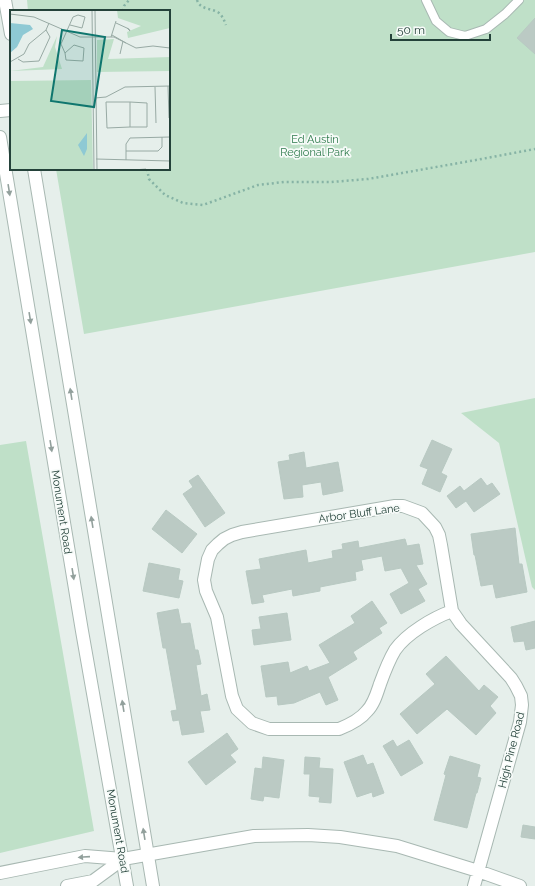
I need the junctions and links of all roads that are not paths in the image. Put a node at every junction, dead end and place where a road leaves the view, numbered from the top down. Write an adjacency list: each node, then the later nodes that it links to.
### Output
1 (5, 0): 4 (street)
2 (426, 0): 3 (lane)
3 (519, 0)
4 (10, 28)
5 (10, 110): 6 (street)
6 (0, 111)
7 (0, 137): 11 (street, Monument Road, one-way to 11)
8 (34, 170): 10 (street, one-way to 8)
9 (452, 611): 9 (street, Arbor Bluff Lane); 12 (street, High Pine Road)
10 (148, 855): 11 (street); 12 (street); 16 (street)
11 (123, 859): 13 (street, one-way to 13); 14 (street); 15 (street, Monument Road)
12 (478, 871): 17 (street, High Pine Road); 18 (street)
13 (0, 873)
14 (67, 886)
15 (127, 886)
16 (153, 886)
17 (474, 886)
18 (520, 886)

